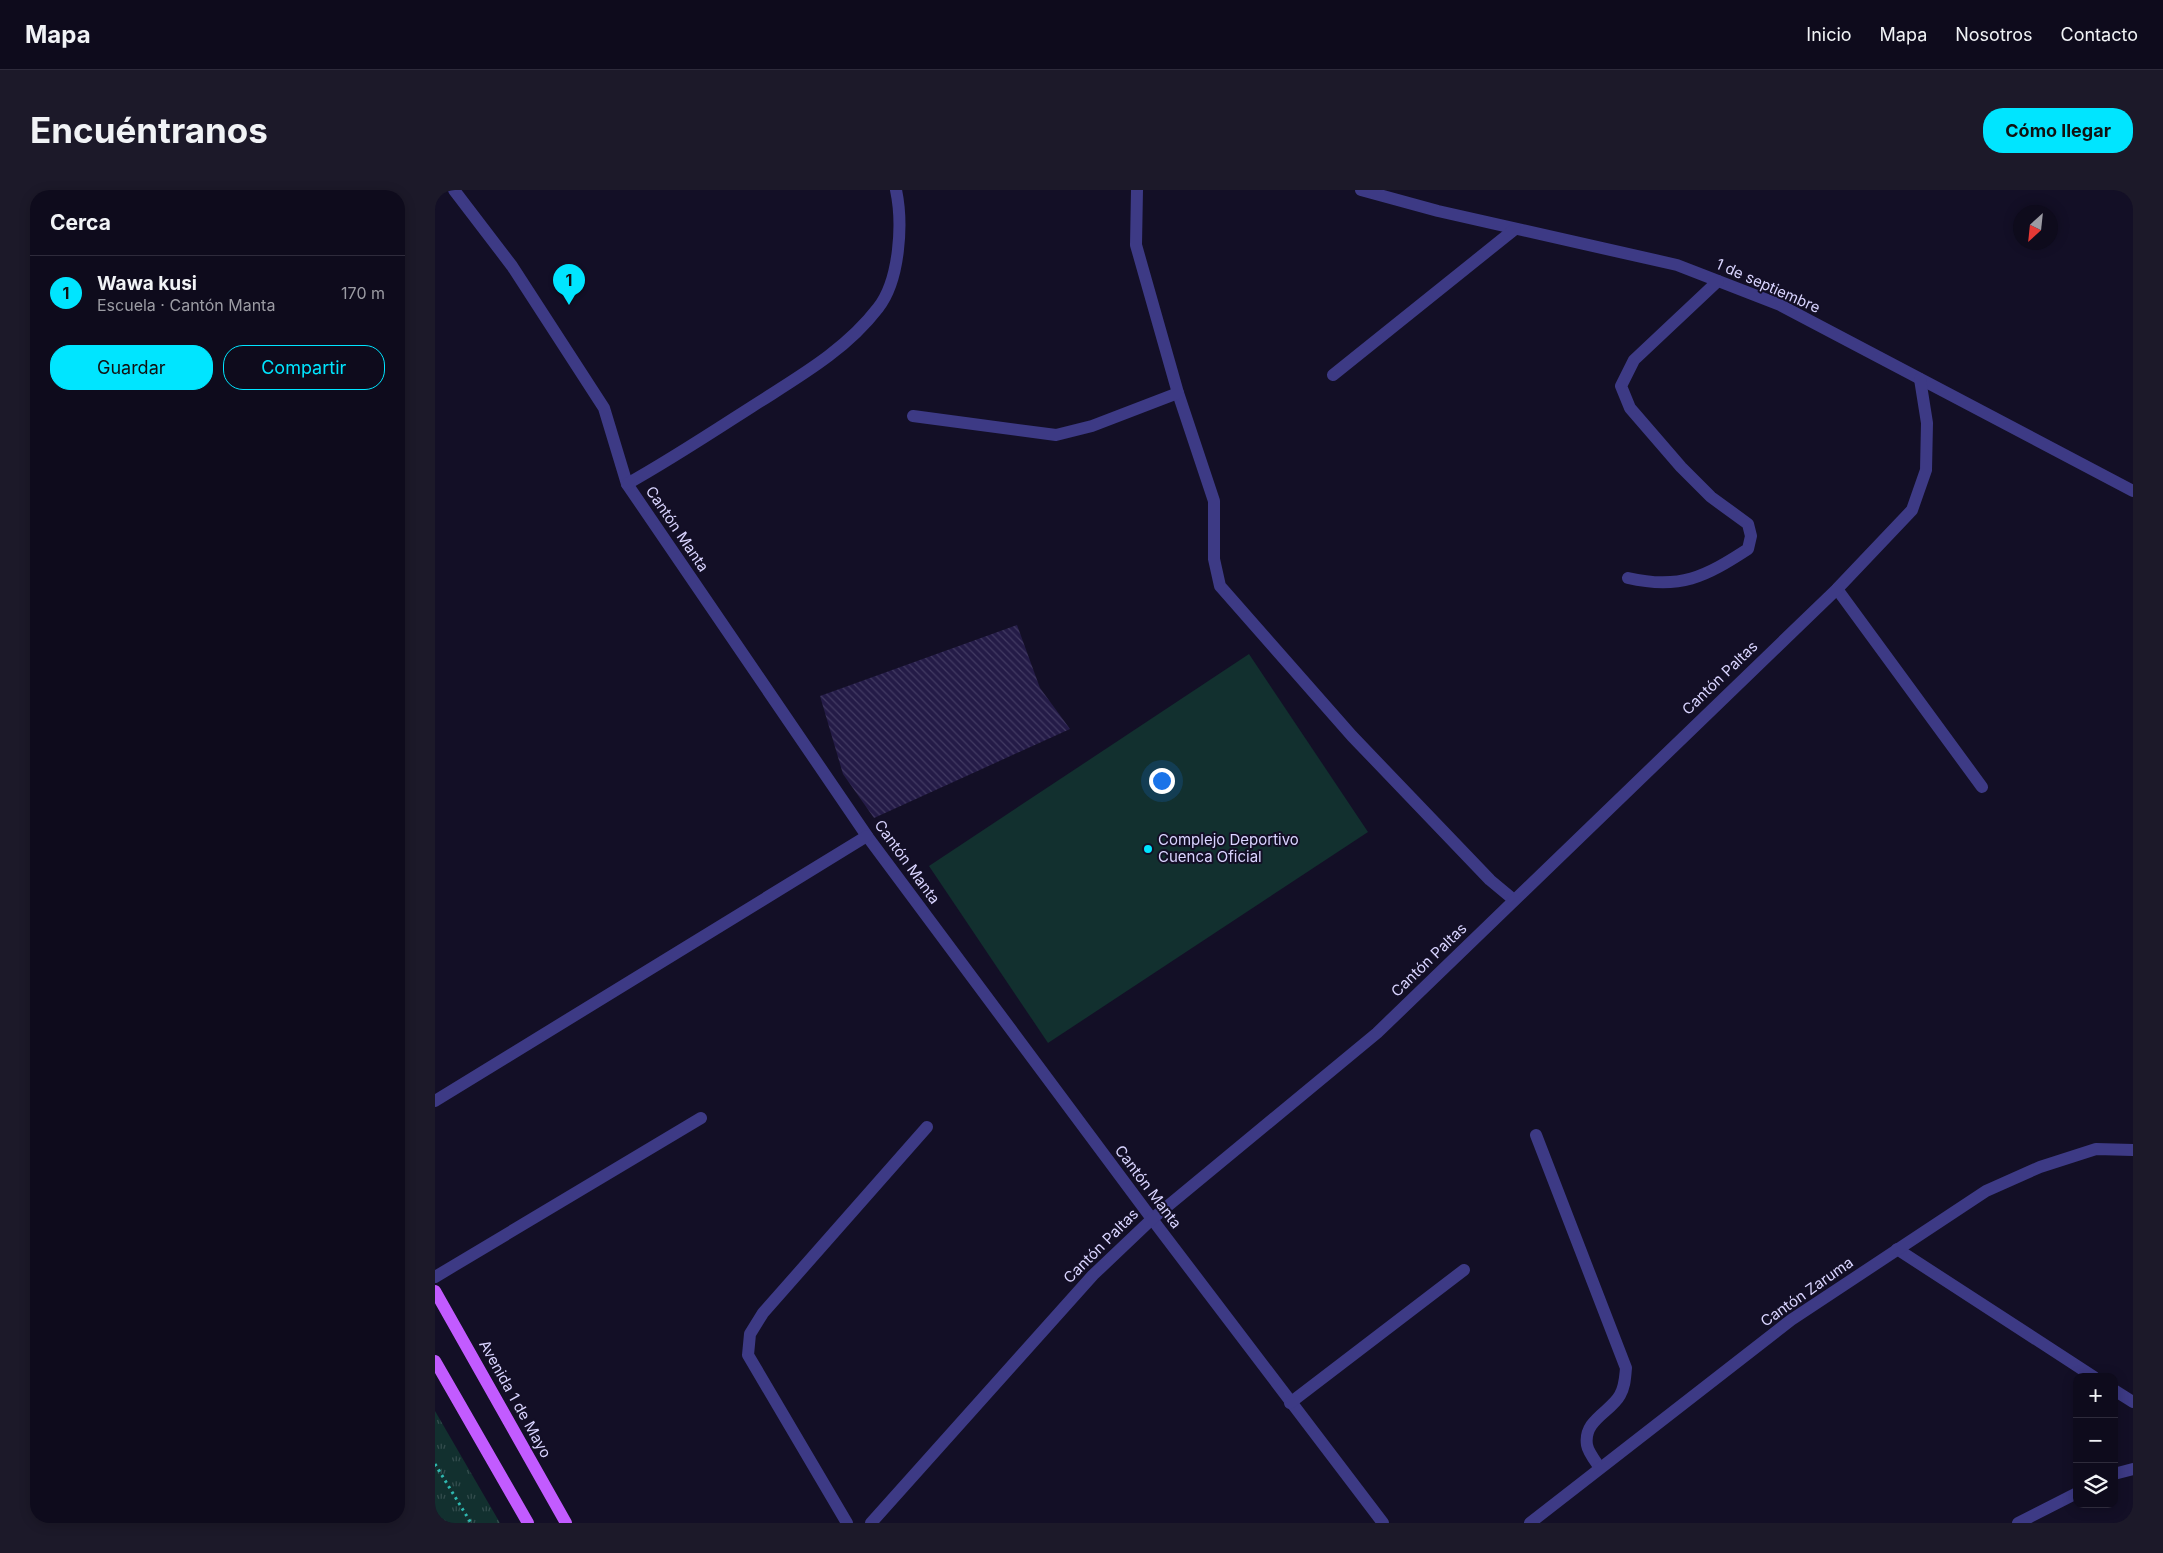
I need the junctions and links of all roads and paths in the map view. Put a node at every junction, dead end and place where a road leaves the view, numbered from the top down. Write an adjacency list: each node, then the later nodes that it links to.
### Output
1 (454, 190): 11 (street, Cantón Manta)
2 (896, 190): 11 (street)
3 (1137, 190): 9 (street)
4 (1361, 190): 5 (street, 1 de septiembre)
5 (1515, 229): 6 (street, 1 de septiembre); 7 (street)
6 (1718, 281): 8 (street, 1 de septiembre); 13 (street)
7 (1333, 375)
8 (1920, 379): 12 (street, 1 de septiembre); 14 (street, Cantón Paltas)
9 (1178, 393): 10 (street); 17 (street)
10 (913, 416)
11 (627, 484): 16 (street, Cantón Manta)
12 (2133, 491)
13 (1628, 578)
14 (1837, 588): 15 (street); 17 (street, Cantón Paltas)
15 (1982, 787)
16 (867, 836): 18 (street); 23 (street, Cantón Manta)
17 (1514, 900): 23 (street, Cantón Paltas)
18 (435, 1101)
19 (701, 1118): 26 (street)
20 (927, 1127): 41 (street)
21 (1536, 1135): 34 (street)
22 (2133, 1150): 24 (street, Cantón Zaruma)
23 (1152, 1219): 32 (street, Cantón Manta); 42 (street, Cantón Paltas)
24 (1897, 1249): 29 (street); 34 (street, Cantón Zaruma)
25 (1464, 1270): 32 (street)
26 (435, 1277)
27 (435, 1291): 40 (main road, Avenida 1 de Mayo)
28 (435, 1361): 39 (main road)
29 (2088, 1373)
30 (2118, 1393): 31 (street)
31 (2133, 1402)
32 (1291, 1403): 43 (street, Cantón Manta)
33 (435, 1464): 38 (path)
34 (1600, 1468): 44 (street, Cantón Zaruma)
35 (2133, 1469): 36 (street)
36 (2118, 1473)
37 (2073, 1495): 45 (street)
38 (471, 1523)
39 (527, 1523)
40 (566, 1523)
41 (847, 1523)
42 (871, 1523)
43 (1383, 1523)
44 (1530, 1523)
45 (2018, 1523)

